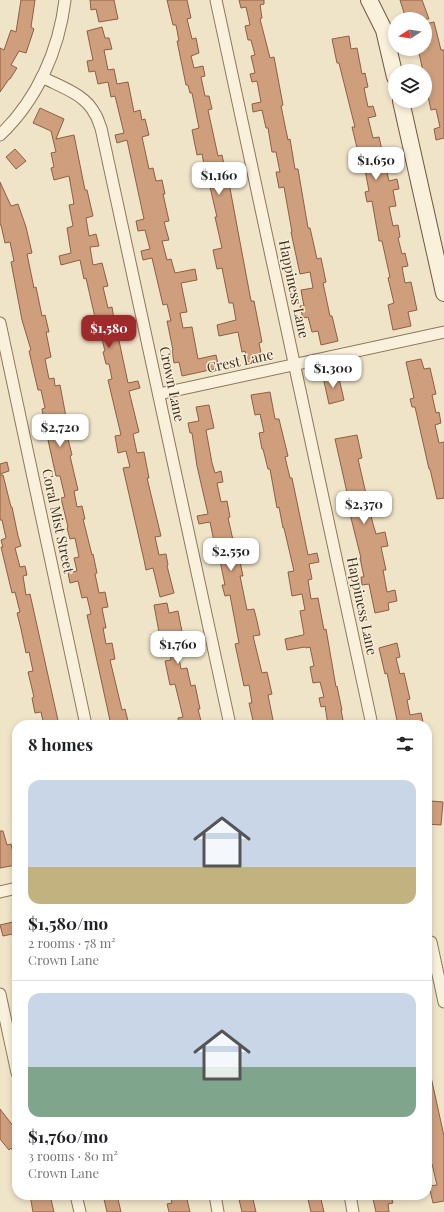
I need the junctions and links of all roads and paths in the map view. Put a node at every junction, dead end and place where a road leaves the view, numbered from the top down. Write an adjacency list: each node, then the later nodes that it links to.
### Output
1 (65, 0): 5 (street)
2 (216, 0): 11 (street, Happiness Lane)
3 (369, 0): 4 (street)
4 (392, 64)
5 (42, 77): 7 (street); 12 (street, Crown Lane)
6 (402, 108): 8 (street)
7 (0, 135)
8 (444, 293)
9 (0, 323): 13 (street, Coral Mist Street)
10 (444, 332): 11 (street, Crest Lane)
11 (295, 365): 12 (street, Crest Lane); 15 (street, Happiness Lane)
12 (159, 394): 14 (street, Crown Lane)
13 (85, 720)
14 (229, 720)
15 (371, 720)
16 (12, 889): 17 (street)
17 (0, 892)
18 (432, 947): 20 (street)
19 (0, 994): 21 (street)
20 (444, 1002)
21 (12, 1050)
22 (77, 1200): 25 (street)
23 (216, 1200): 26 (street)
24 (351, 1200): 27 (street)
25 (80, 1212)
26 (218, 1212)
27 (353, 1212)

